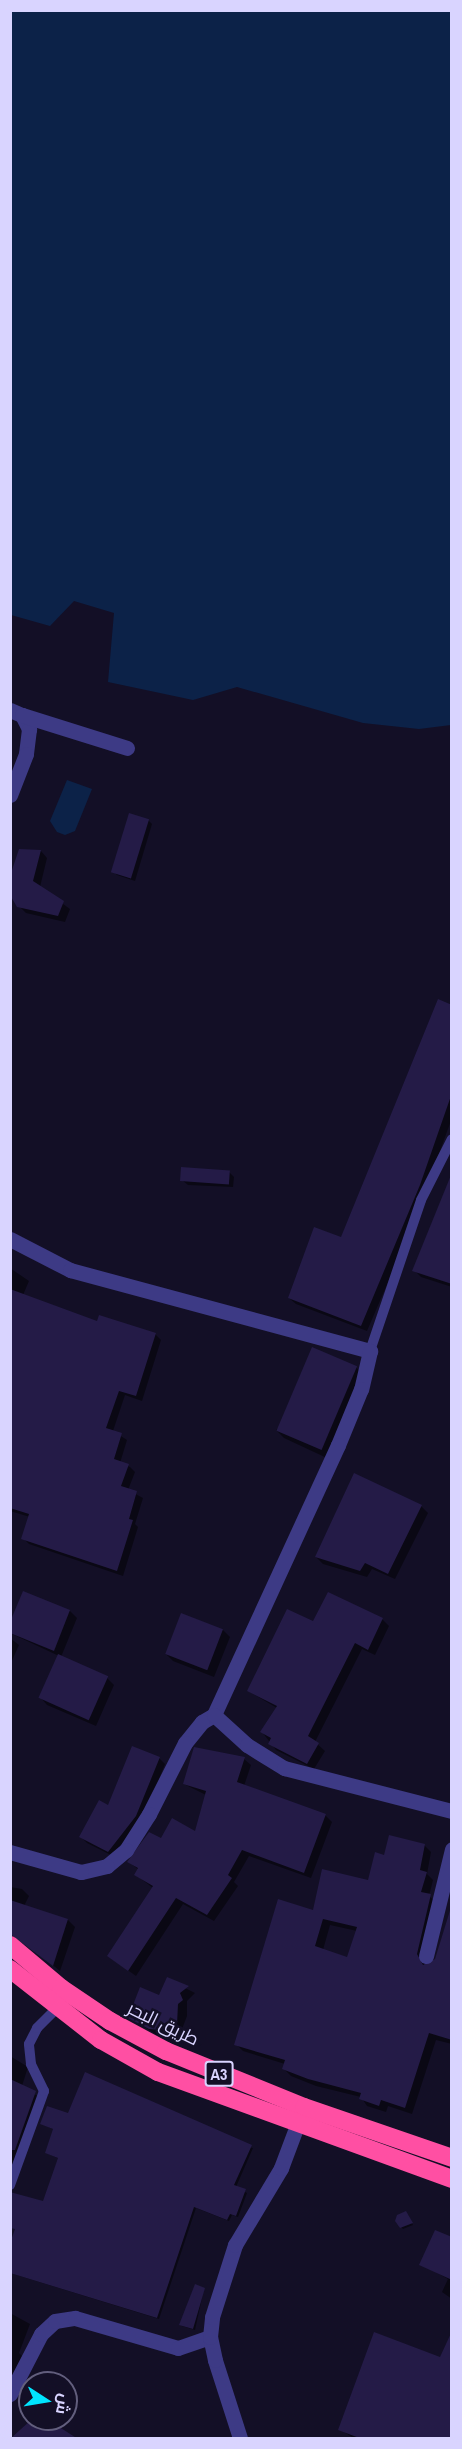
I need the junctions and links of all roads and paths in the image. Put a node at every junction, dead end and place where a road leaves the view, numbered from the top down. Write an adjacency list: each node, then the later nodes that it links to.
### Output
1 (16, 713): 2 (street); 3 (street)
2 (127, 748)
3 (10, 795)
4 (452, 1139): 6 (lane)
5 (10, 1239): 6 (street)
6 (370, 1351): 7 (street)
7 (214, 1715): 8 (street); 10 (street)
8 (452, 1811)
9 (452, 1849): 12 (street)
10 (10, 1852)
11 (10, 1945): 15 (highway, طريق البحر / A3)
12 (426, 1956)
13 (10, 1969): 14 (highway, A3)
14 (57, 2008): 16 (highway, A3); 19 (lane)
15 (304, 2107): 16 (street); 17 (highway, طريق البحر / A3)
16 (297, 2124): 18 (highway, A3); 20 (street)
17 (452, 2158)
18 (452, 2179)
19 (11, 2183)
20 (210, 2337): 21 (street); 22 (street)
21 (10, 2394)
22 (240, 2439)

